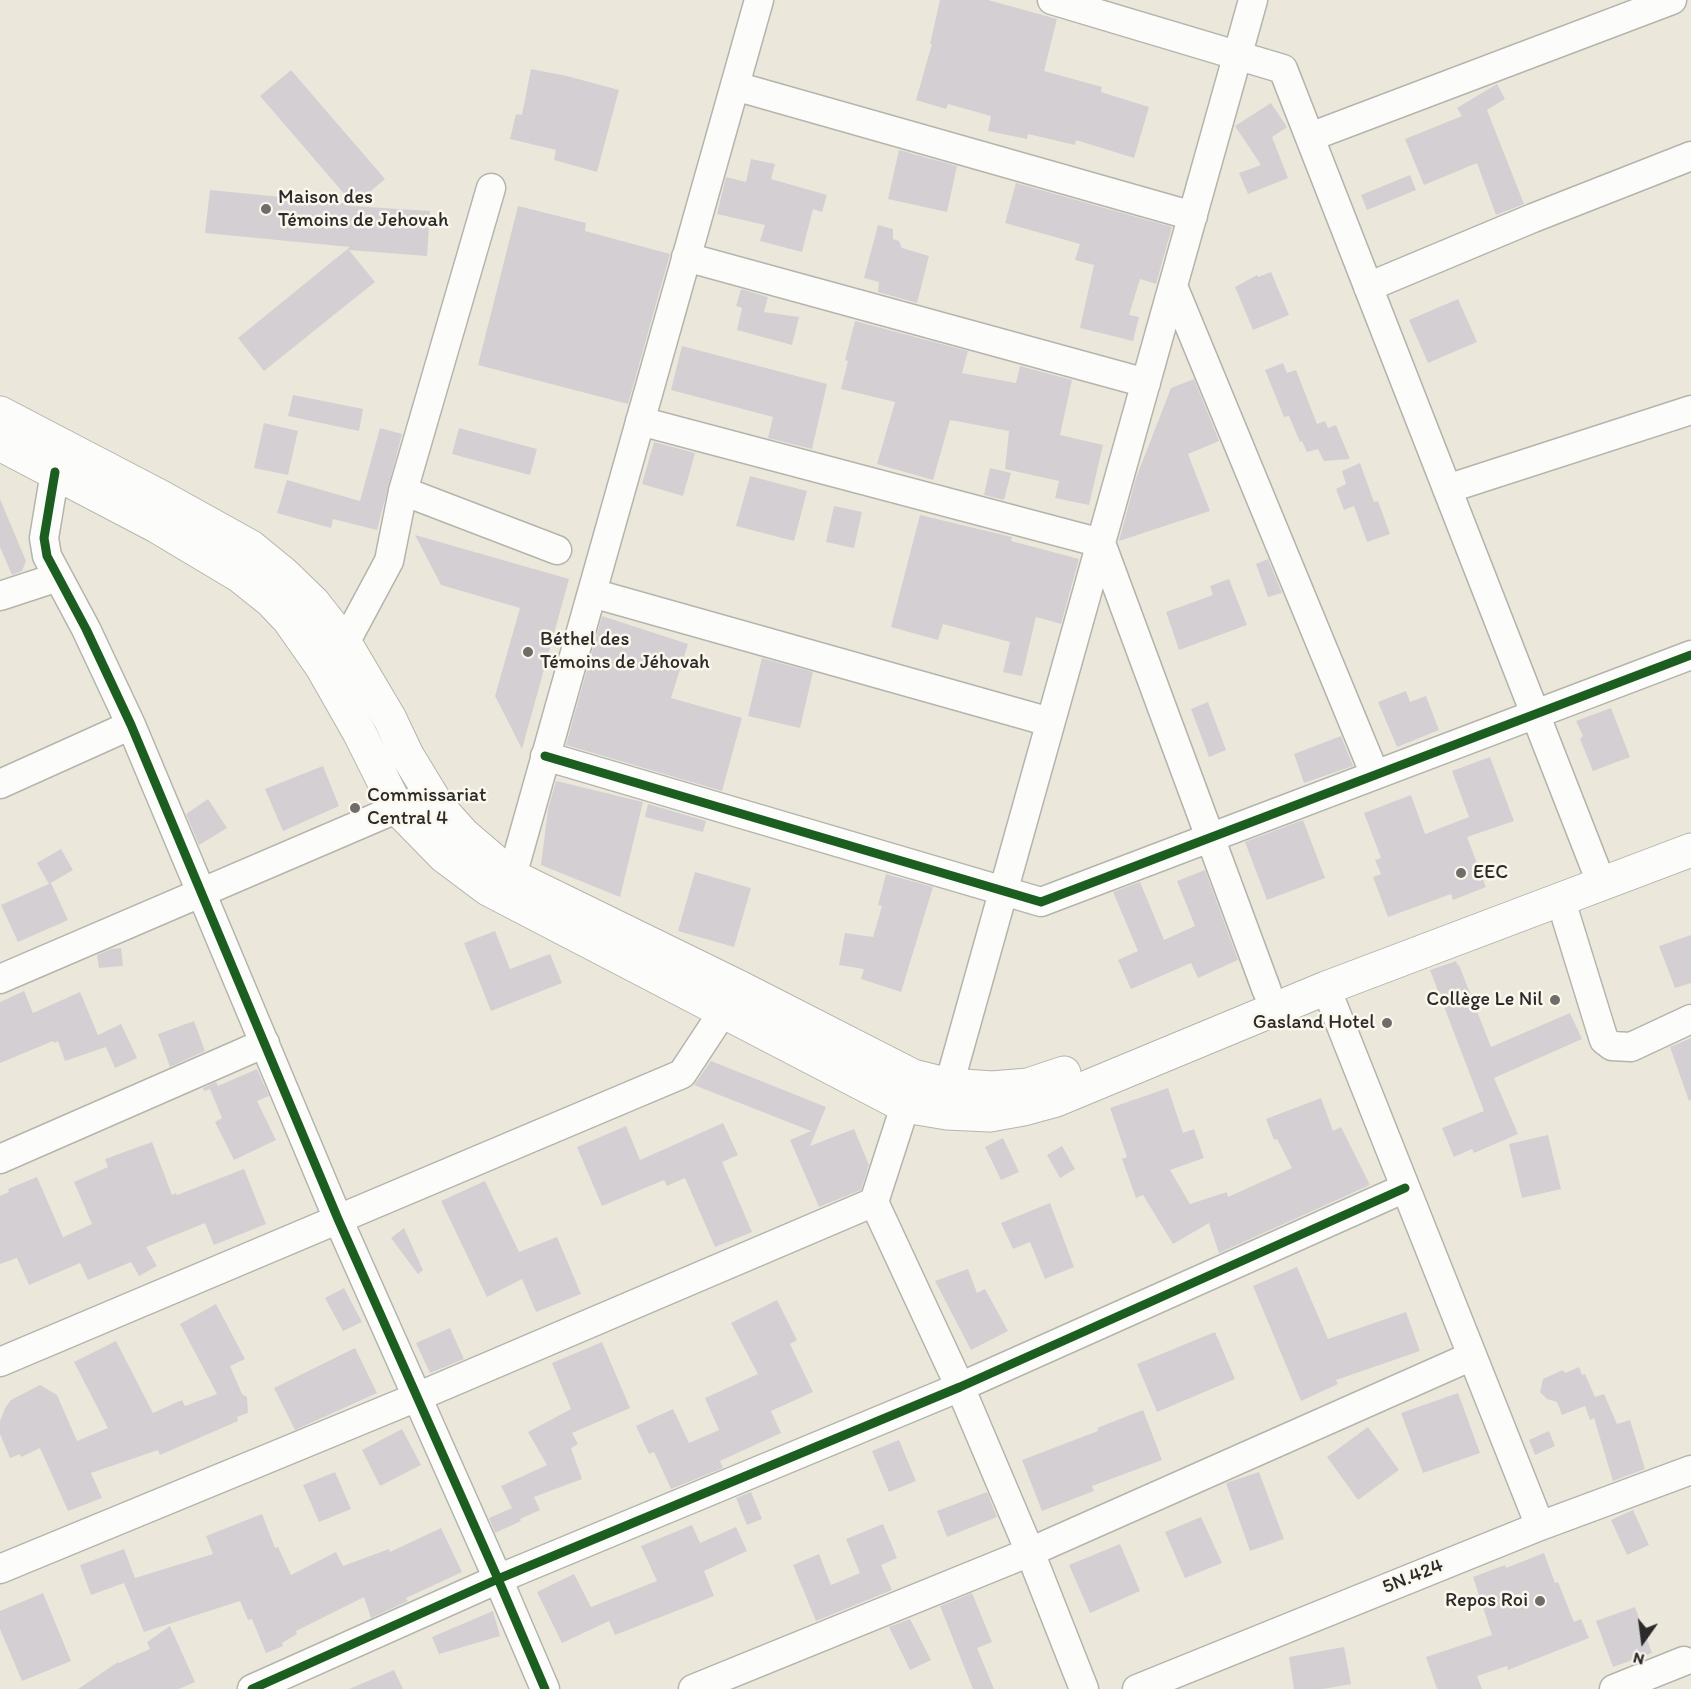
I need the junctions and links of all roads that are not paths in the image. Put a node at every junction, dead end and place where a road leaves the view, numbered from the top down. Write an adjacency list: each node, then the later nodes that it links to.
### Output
1 (759, 0): 6 (street)
2 (1052, 0): 5 (street)
3 (1253, 0): 5 (street)
4 (1672, 0): 7 (street)
5 (1238, 55): 7 (street); 10 (street)
6 (735, 86): 10 (street); 11 (street)
7 (1310, 137): 13 (street)
8 (1691, 156): 13 (street)
9 (491, 188): 21 (street)
10 (1193, 216): 12 (street)
11 (686, 257): 14 (street); 17 (street)
12 (1173, 286): 14 (street); 33 (street)
13 (1368, 287): 20 (street)
14 (1146, 383): 22 (street)
15 (1691, 410): 20 (street)
16 (0, 414): 27 (main road)
17 (640, 421): 22 (street); 25 (street)
18 (0, 444): 19 (main road)
19 (55, 472): 24 (street); 36 (main road)
20 (1447, 489): 29 (street)
21 (403, 491): 23 (street); 27 (street)
22 (1101, 543): 30 (street); 38 (street)
23 (557, 549)
24 (58, 577): 26 (street); 31 (street)
25 (592, 593): 30 (street); 32 (street)
26 (0, 596)
27 (345, 643): 35 (main road)
28 (1691, 655): 29 (street)
29 (1535, 714): 33 (street); 40 (street)
30 (1050, 722): 42 (street)
31 (131, 725): 34 (street); 43 (street)
32 (545, 756): 41 (street); 42 (street)
33 (1375, 775): 38 (street)
34 (0, 784)
35 (430, 794): 36 (street); 41 (main road)
36 (397, 808): 43 (street); 48 (main road)
37 (1691, 830): 40 (main road)
38 (1209, 838): 42 (street); 47 (street)
39 (1691, 850): 40 (main road)
40 (1598, 875): 44 (main road); 47 (main road)
41 (512, 876): 48 (main road)
42 (1004, 891): 51 (street)
43 (201, 893): 45 (street); 50 (street)
44 (1561, 901): 46 (main road); 49 (street)
45 (0, 979)
46 (1326, 988): 52 (main road); 54 (street)
47 (1267, 991): 51 (main road)
48 (731, 999): 52 (main road); 56 (street)
49 (1691, 1019)
50 (265, 1043): 53 (street); 56 (street)
51 (949, 1085): 52 (main road)
52 (909, 1091): 55 (street)
53 (0, 1159)
54 (1405, 1188): 57 (street); 59 (street)
55 (873, 1202): 59 (street); 60 (street)
56 (338, 1219): 58 (street); 60 (street)
57 (1472, 1356): 62 (street); 63 (street)
58 (0, 1362)
59 (960, 1387): 63 (street); 65 (street)
60 (417, 1397): 64 (street); 65 (street)
61 (1691, 1470): 62 (street, 5N.424)
62 (1540, 1526): 71 (street, 5N.424)
63 (1030, 1552): 69 (street); 70 (street)
64 (0, 1569)
65 (498, 1579): 67 (street); 68 (street)
66 (1687, 1657): 72 (street); 73 (street)
67 (252, 1689)
68 (545, 1689)
69 (693, 1689)
70 (1084, 1689)
71 (1137, 1689)
72 (1614, 1689)
73 (1668, 1689)

